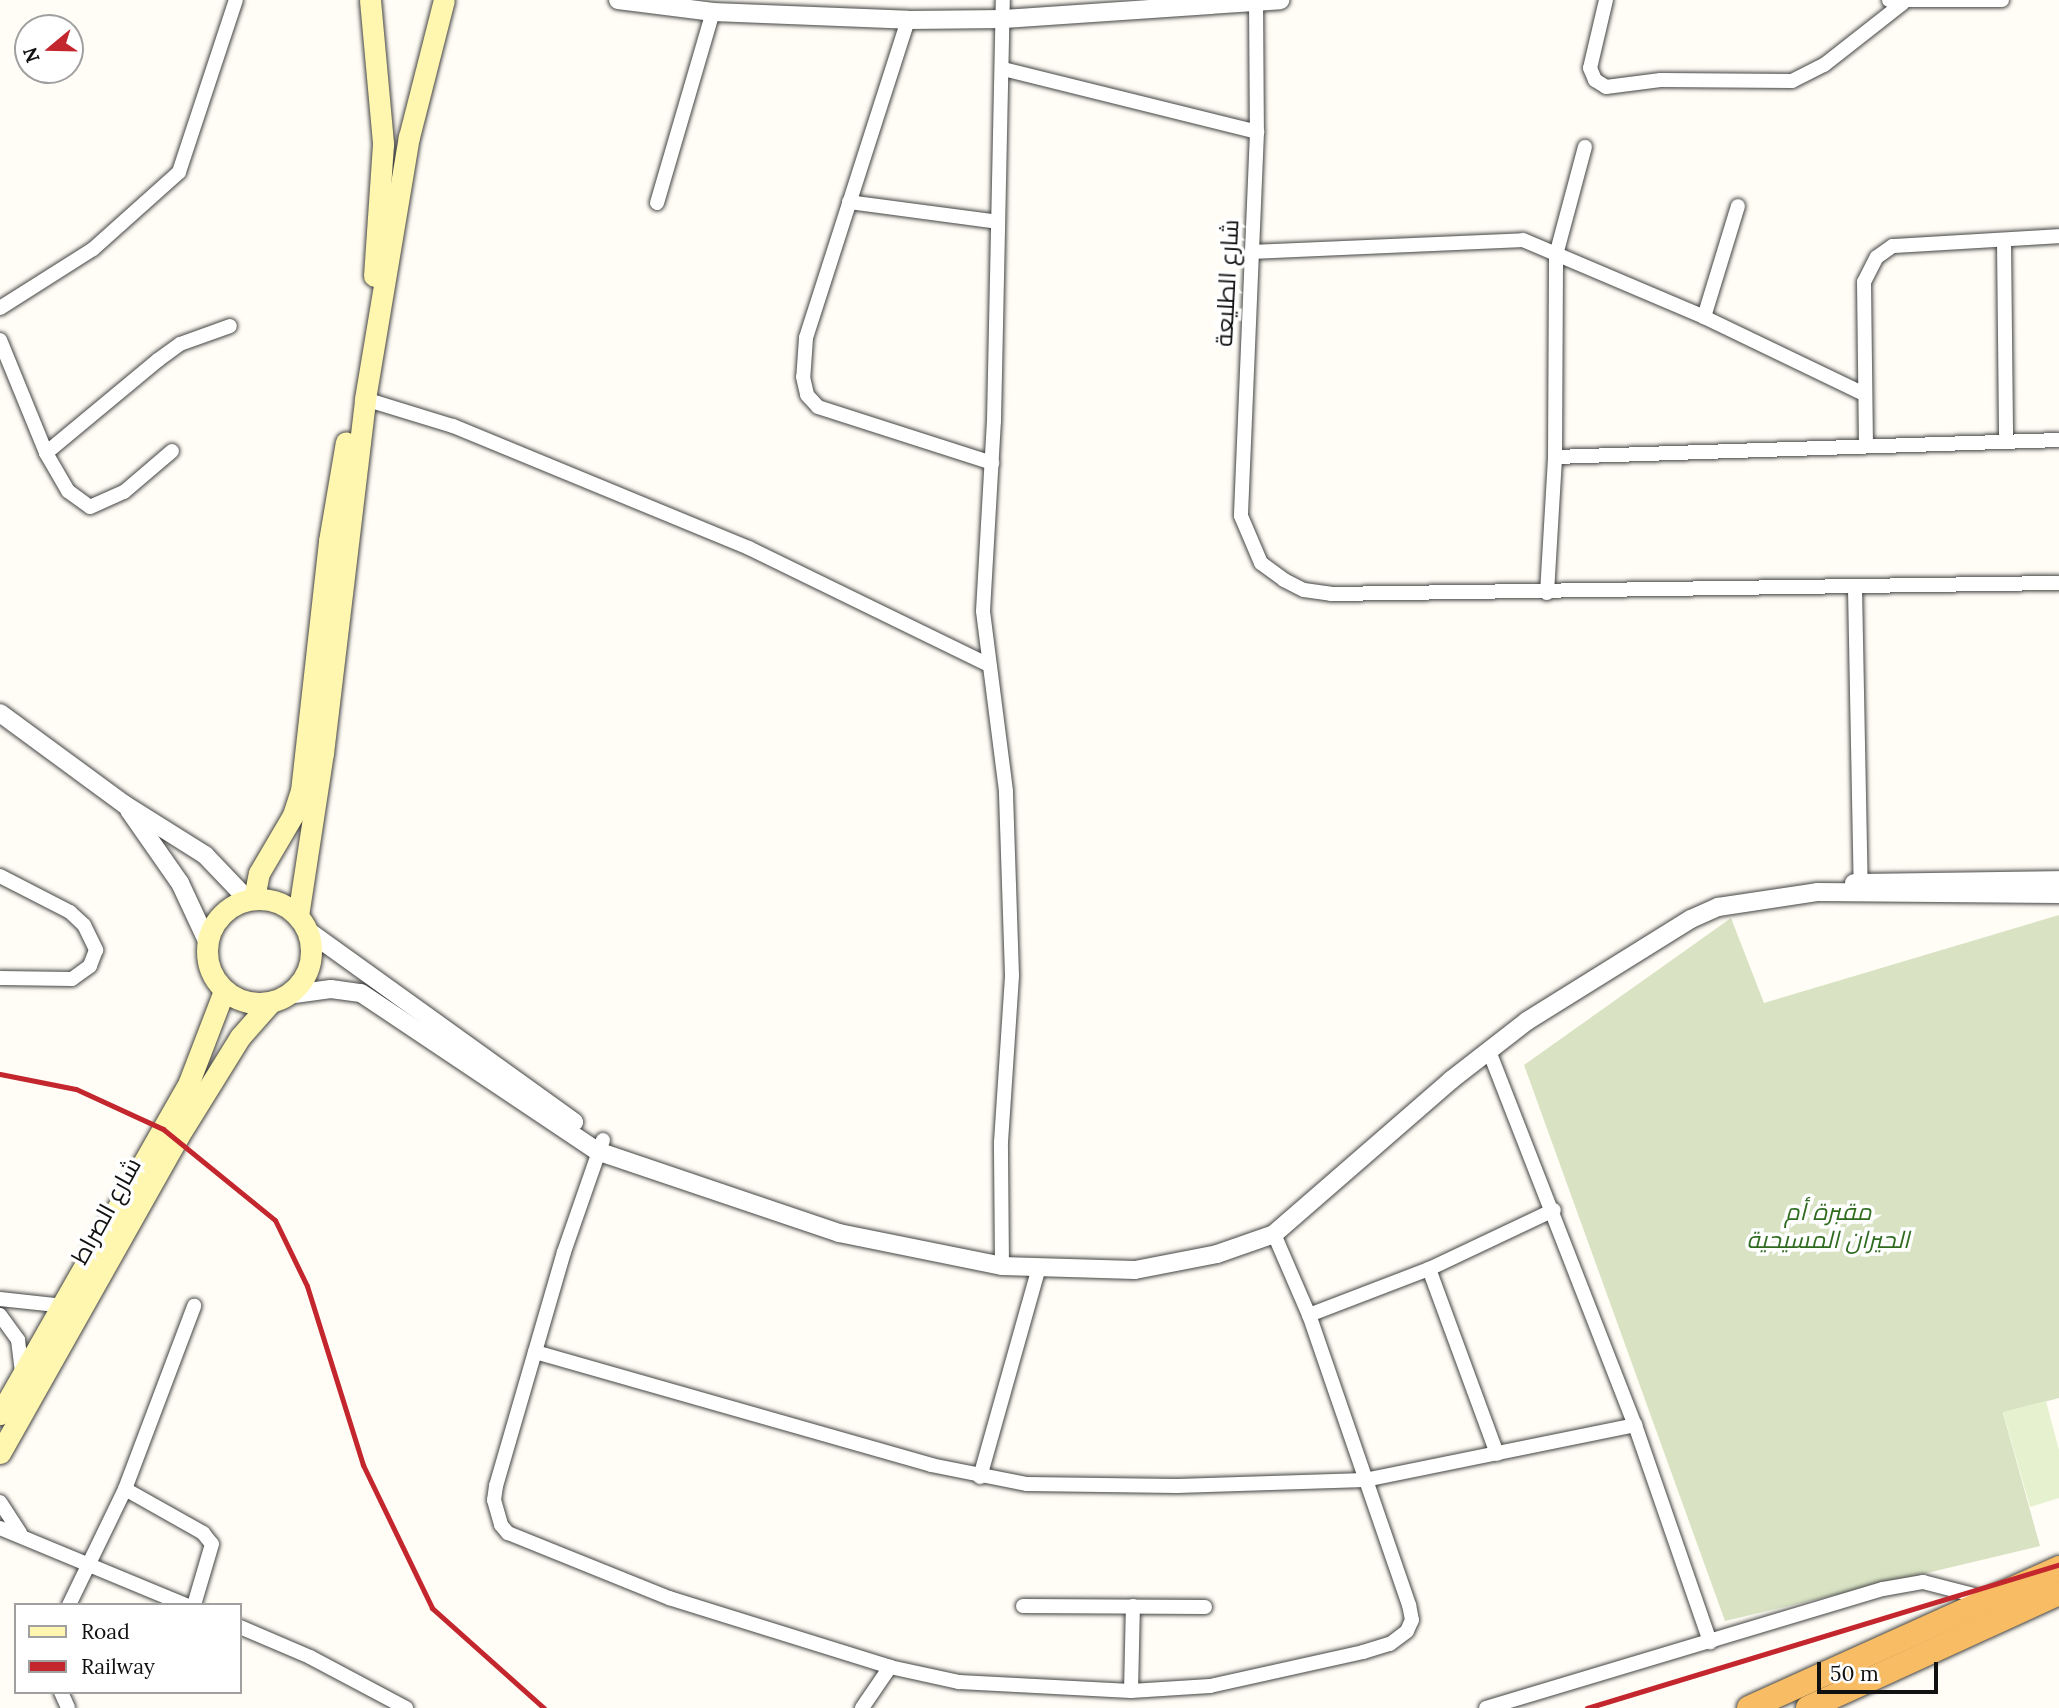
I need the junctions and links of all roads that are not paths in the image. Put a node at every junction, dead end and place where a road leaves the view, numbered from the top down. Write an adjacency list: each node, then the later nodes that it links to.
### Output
1 (236, 0): 27 (street)
2 (370, 0): 15 (main road)
3 (444, 0): 16 (main road)
4 (618, 0): 11 (street)
5 (1003, 0): 12 (street)
6 (1280, 0): 9 (street)
7 (1606, 0): 10 (street)
8 (2002, 0): 10 (street)
9 (1256, 1): 12 (street); 17 (street, شارع الطليعة)
10 (1896, 2)
11 (713, 12): 13 (street); 20 (street)
12 (1004, 19): 13 (street); 14 (street)
13 (908, 20): 19 (street)
14 (1003, 69): 17 (street); 22 (street)
15 (381, 103): 16 (main road); 50 (main road)
16 (416, 106): 32 (main road)
17 (1257, 132): 25 (street, شارع الطليعة)
18 (1585, 147): 26 (street)
19 (849, 202): 22 (street); 39 (street)
20 (657, 203)
21 (1738, 206): 28 (street)
22 (998, 222): 39 (street)
23 (2059, 236): 24 (street)
24 (2004, 241): 31 (street); 34 (street)
25 (1252, 252): 26 (street); 42 (street, شارع الطليعة)
26 (1556, 255): 28 (street); 38 (street)
27 (0, 308)
28 (1704, 317): 31 (street)
29 (230, 326): 37 (street)
30 (0, 340): 37 (street)
31 (1862, 393): 35 (street)
32 (365, 399): 43 (street); 51 (main road)
33 (2059, 440): 34 (street)
34 (2006, 442): 35 (street)
35 (1866, 446): 38 (street)
36 (172, 451): 37 (street)
37 (46, 453)
38 (1555, 457): 42 (street)
39 (992, 463): 43 (street)
40 (2059, 583): 41 (street)
41 (1855, 588): 42 (street); 48 (street)
42 (1547, 593)
43 (987, 664): 60 (street)
44 (0, 713): 45 (street)
45 (124, 804): 50 (street); 52 (street)
46 (0, 876): 53 (street)
47 (2059, 880): 48 (street)
48 (1861, 888): 49 (street); 56 (street)
49 (2059, 894)
50 (250, 898): 51 (main road); 52 (main road)
51 (303, 923): 55 (main road); 57 (street)
52 (206, 941): 54 (main road)
53 (0, 978)
54 (224, 991): 55 (main road); 64 (main road, شارع الصراط)
55 (279, 999): 57 (street); 72 (main road, شارع الصراط)
56 (1489, 1051): 58 (street); 59 (street)
57 (600, 1145): 60 (street); 68 (street)
58 (1554, 1210): 61 (street); 71 (street)
59 (1273, 1234): 62 (street); 67 (street)
60 (1002, 1266): 62 (street)
61 (1429, 1269): 67 (street); 73 (street)
62 (1038, 1270): 74 (street)
63 (0, 1298): 64 (street)
64 (64, 1306): 69 (main road, شارع الصراط)
65 (194, 1306): 76 (street)
66 (0, 1315): 69 (street)
67 (1308, 1315): 75 (street)
68 (535, 1352): 74 (street); 92 (street)
69 (22, 1377): 70 (main road, شارع الصراط)
70 (0, 1414)
71 (1635, 1425): 73 (street); 91 (street)
72 (0, 1453)
73 (1497, 1454): 75 (street)
74 (980, 1476): 75 (street)
75 (1364, 1480): 93 (street)
76 (125, 1489): 80 (street); 86 (street)
77 (0, 1502): 79 (street)
78 (0, 1528): 79 (street)
79 (20, 1533): 80 (street)
80 (86, 1565): 84 (street); 85 (street)
81 (2059, 1568): 83 (highway)
82 (2059, 1593): 98 (highway)
83 (1989, 1599): 91 (street); 97 (highway)
84 (70, 1603)
85 (181, 1603)
86 (195, 1603)
87 (1023, 1606): 88 (street)
88 (1133, 1606): 89 (street); 93 (street)
89 (1205, 1607)
90 (242, 1628): 94 (street)
91 (1710, 1642): 96 (street)
92 (890, 1667): 93 (street); 95 (street)
93 (1131, 1691)
94 (406, 1708)
95 (862, 1708)
96 (1486, 1708)
97 (1749, 1708)
98 (1808, 1708)

